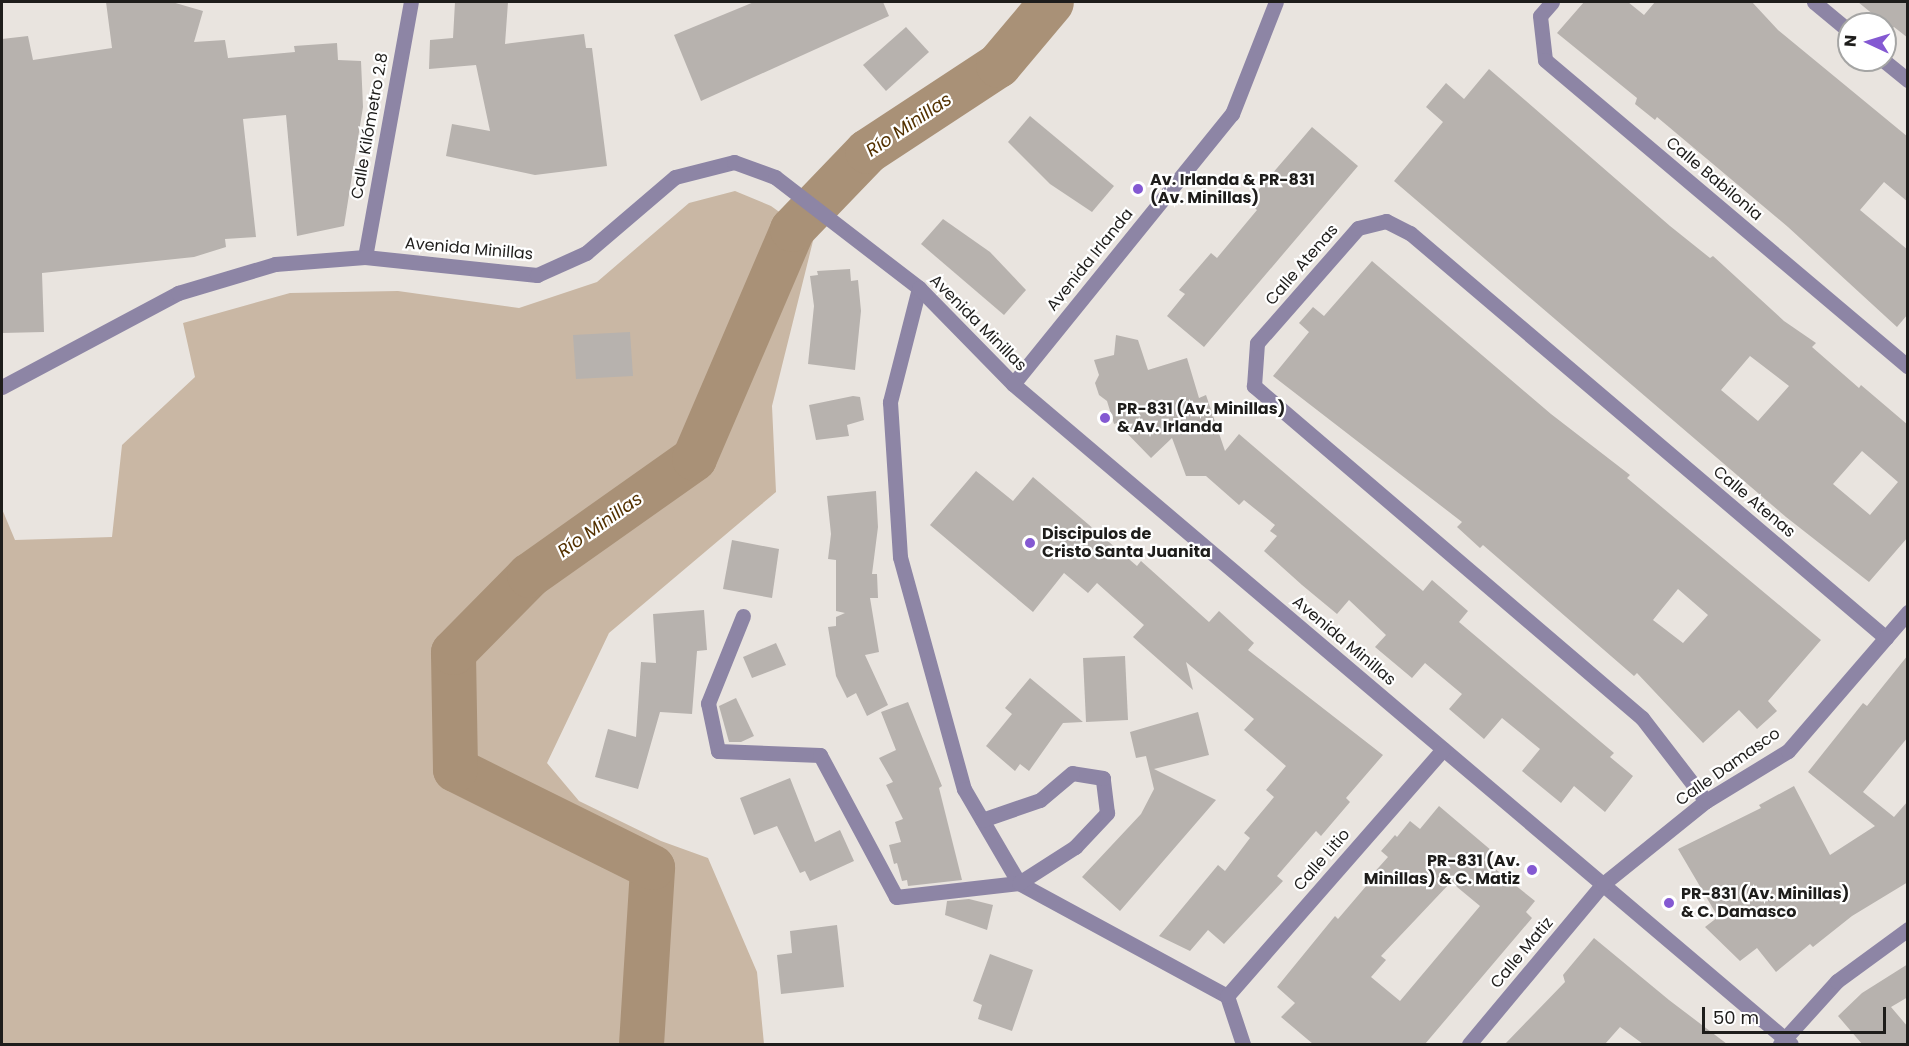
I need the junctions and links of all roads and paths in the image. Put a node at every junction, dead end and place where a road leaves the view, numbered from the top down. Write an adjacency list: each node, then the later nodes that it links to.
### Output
1 (411, 2): 6 (street, Calle Kilómetro 2.8)
2 (1276, 2): 9 (street, Avenida Irlanda)
3 (1552, 2): 8 (street, Calle Babilonia)
4 (1814, 2): 5 (street)
5 (1837, 21)
6 (365, 258): 7 (street, Avenida Minillas); 10 (street, Avenida Minillas)
7 (919, 288): 9 (street, Avenida Minillas); 16 (street)
8 (1908, 367)
9 (1012, 384): 14 (street, Avenida Minillas)
10 (2, 387)
11 (1908, 612): 13 (street, Calle Damasco)
12 (743, 616): 17 (street)
13 (1886, 638): 15 (street, Calle Damasco); 15 (street, Calle Atenas)
14 (1443, 749): 18 (street, Avenida Minillas); 20 (street, Calle Litio)
15 (1706, 801): 18 (street, Calle Damasco)
16 (982, 820): 17 (street); 17 (street)
17 (1019, 883): 20 (street)
18 (1603, 884): 21 (street, Avenida Minillas); 23 (street, Calle Matiz)
19 (1908, 929): 21 (street)
20 (1227, 996): 22 (street)
21 (1785, 1043)
22 (1243, 1044)
23 (1469, 1044)

